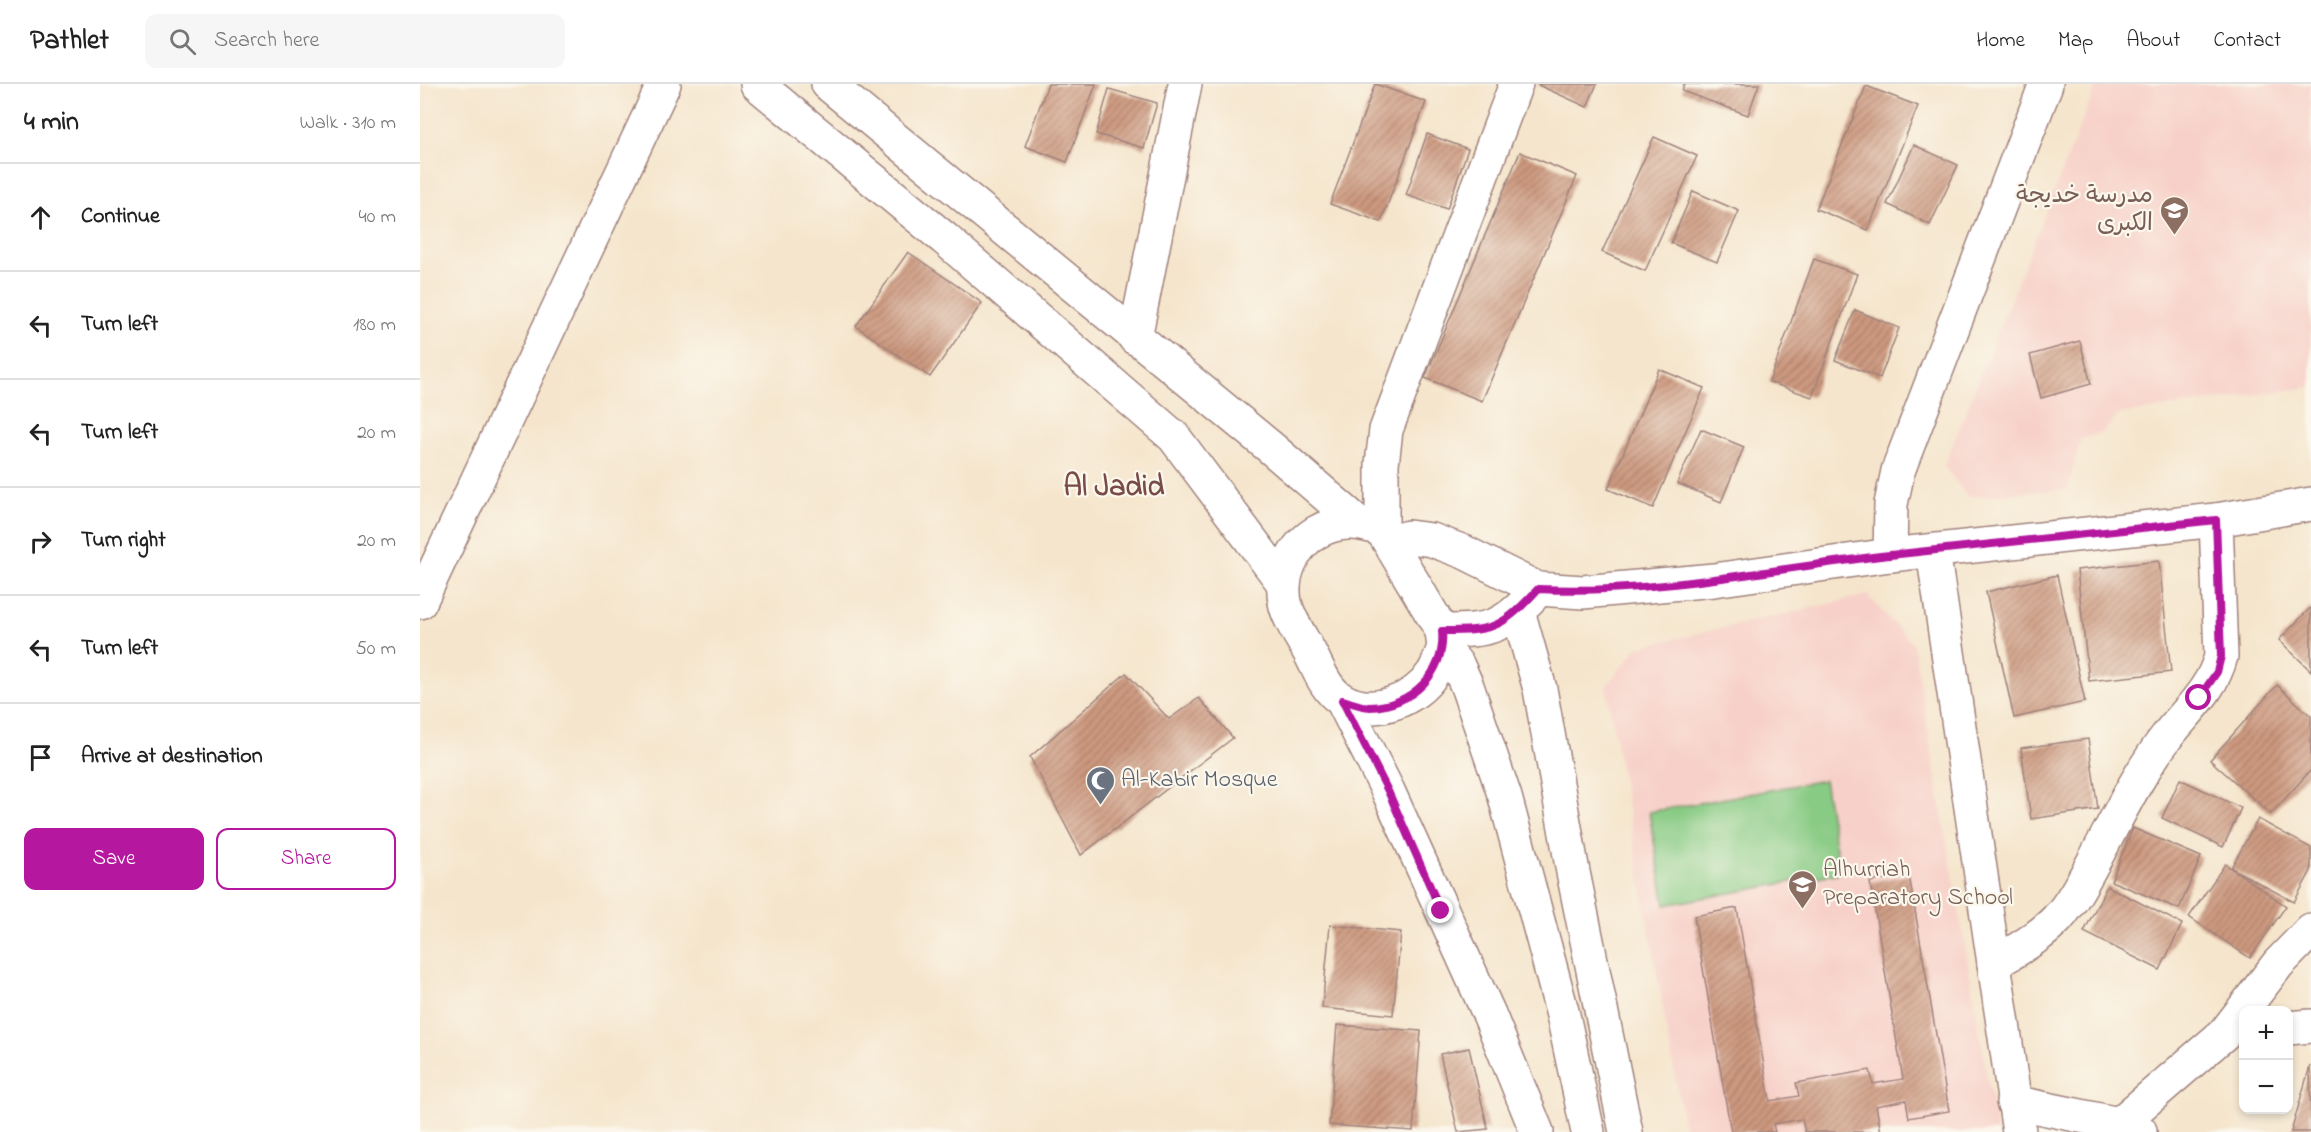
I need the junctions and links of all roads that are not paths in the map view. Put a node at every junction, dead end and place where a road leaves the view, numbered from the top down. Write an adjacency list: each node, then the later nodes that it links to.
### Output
1 (664, 84): 15 (main road)
2 (756, 84): 13 (main road)
3 (828, 84): 7 (main road)
4 (1185, 84): 7 (main road)
5 (1516, 84): 10 (main road)
6 (2046, 84): 12 (main road)
7 (1135, 338): 10 (main road)
8 (2311, 504): 9 (main road)
9 (2216, 520): 11 (main road); 19 (main road)
10 (1376, 531): 13 (main road); 14 (main road); 16 (main road)
11 (1933, 551): 12 (main road); 19 (main road)
12 (1890, 555): 14 (main road)
13 (1284, 584): 17 (main road)
14 (1528, 600): 16 (main road); 27 (main road)
15 (420, 602)
16 (1443, 640): 17 (main road); 26 (main road)
17 (1342, 700): 25 (main road)
18 (2311, 930): 22 (main road)
19 (1994, 964): 23 (main road)
20 (2311, 1026): 21 (main road)
21 (2293, 1028)
22 (2234, 1032): 24 (main road)
23 (2016, 1117): 24 (main road)
24 (2131, 1128)
25 (1537, 1132)
26 (1588, 1132)
27 (1626, 1132)

